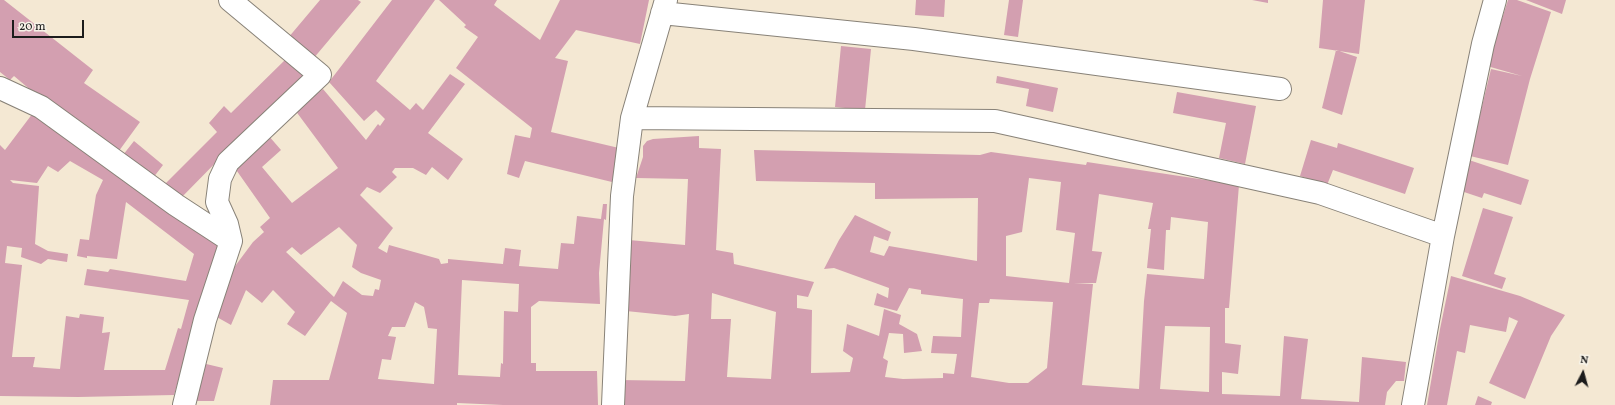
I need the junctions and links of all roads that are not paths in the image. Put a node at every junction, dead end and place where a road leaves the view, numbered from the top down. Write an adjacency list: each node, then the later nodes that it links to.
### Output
1 (230, 0): 8 (street)
2 (1496, 0): 7 (street)
3 (664, 6): 5 (street); 6 (street)
4 (0, 88): 8 (street)
5 (1280, 89)
6 (632, 118): 7 (street); 10 (street)
7 (1443, 236): 11 (street)
8 (231, 241): 9 (street)
9 (184, 405)
10 (613, 405)
11 (1413, 405)

